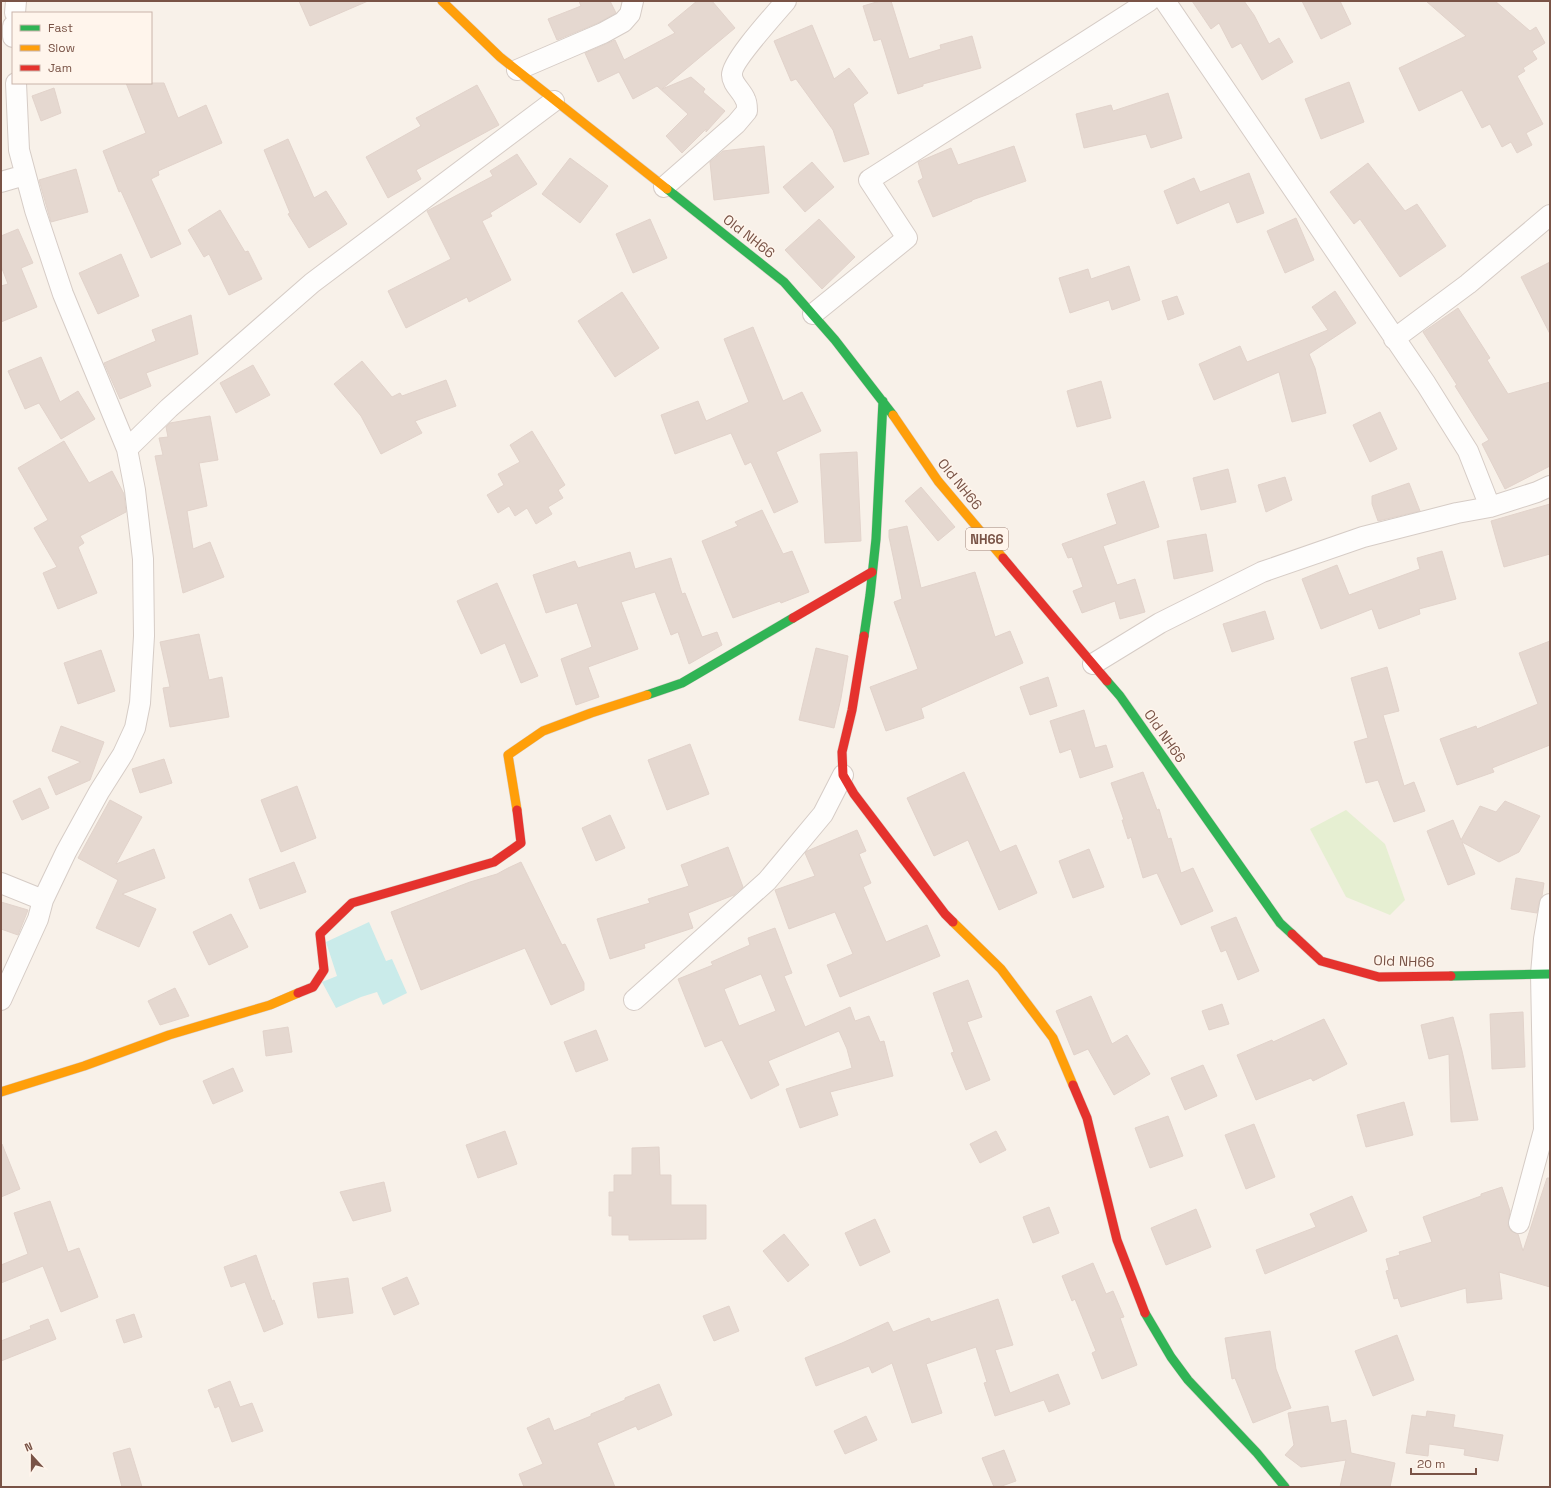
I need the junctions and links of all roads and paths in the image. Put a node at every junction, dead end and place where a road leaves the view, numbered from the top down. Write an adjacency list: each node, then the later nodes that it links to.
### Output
1 (16, 1): 7 (street)
2 (442, 1): 8 (street, Old NH66 / NH66)
3 (634, 1): 8 (street)
4 (786, 1): 13 (street)
5 (1149, 1): 15 (street)
6 (1165, 1): 16 (street)
7 (15, 12)
8 (517, 70): 10 (street, Old NH66 / NH66)
9 (16, 84): 11 (street)
10 (554, 101): 13 (street, Old NH66 / NH66); 18 (street)
11 (25, 175): 12 (street); 18 (street)
12 (1, 182)
13 (664, 187): 15 (street, Old NH66 / NH66)
14 (1550, 215): 16 (street)
15 (813, 314): 17 (street, Old NH66 / NH66)
16 (1394, 339): 20 (street)
17 (883, 401): 21 (street); 22 (street, Old NH66 / NH66)
18 (127, 449): 25 (street)
19 (1550, 486): 20 (street)
20 (1490, 507): 22 (street)
21 (872, 572): 23 (street); 30 (street)
22 (1093, 664): 27 (street, Old NH66 / NH66)
23 (843, 775): 29 (street); 32 (street)
24 (1, 883): 25 (street)
25 (43, 900): 28 (street)
26 (1550, 904): 27 (street)
27 (1546, 974): 31 (street)
28 (1, 1000)
29 (634, 1000)
30 (1, 1092)
31 (1519, 1224)
32 (1284, 1487)

